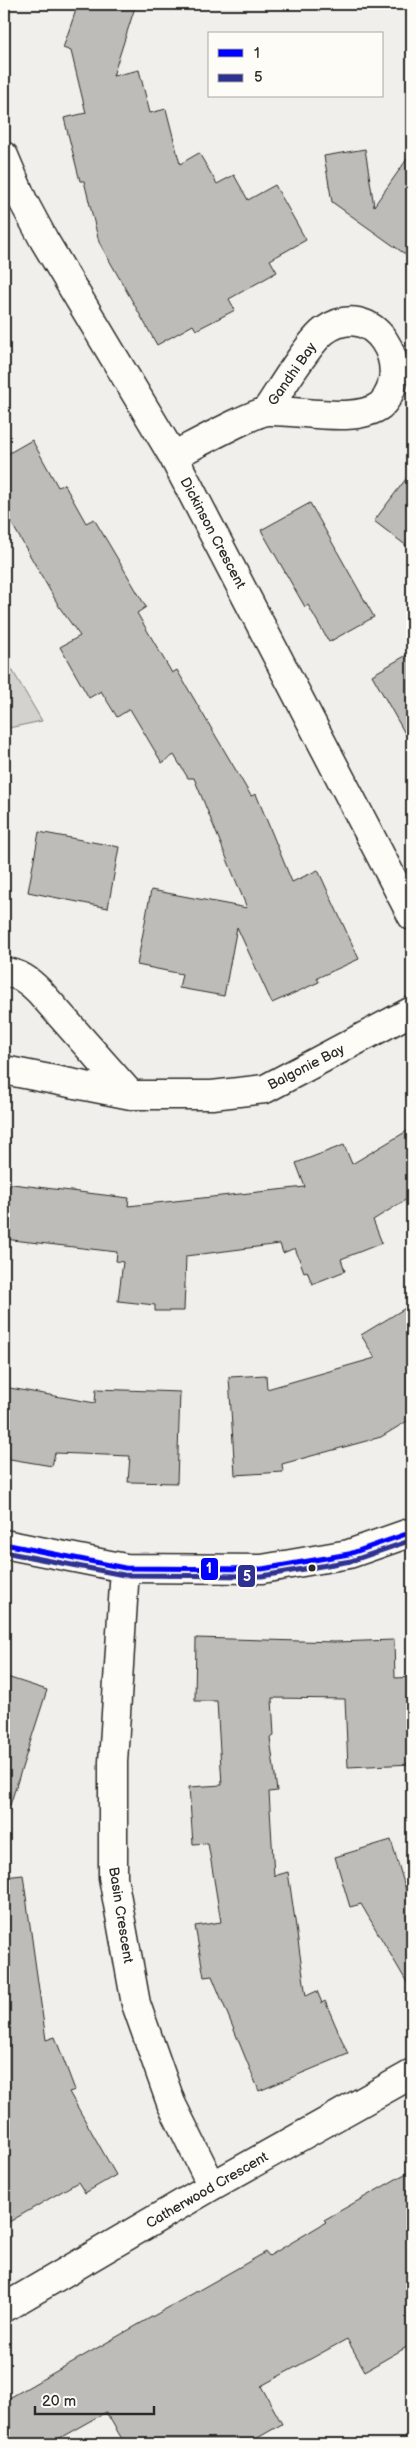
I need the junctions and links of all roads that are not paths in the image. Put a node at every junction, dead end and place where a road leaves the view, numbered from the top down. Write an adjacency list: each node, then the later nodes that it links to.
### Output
1 (4, 156): 3 (street, Dickinson Crescent)
2 (266, 411): 2 (street, Gandhi Bay); 3 (street, Gandhi Bay)
3 (173, 456): 4 (street, Dickinson Crescent)
4 (412, 916)
5 (4, 972): 8 (street)
6 (412, 1011): 8 (street, Balgonie Bay)
7 (4, 1070): 8 (street, Balgonie Bay)
8 (131, 1095)
9 (412, 1532): 11 (street)
10 (4, 1544): 11 (street)
11 (125, 1568): 13 (street, Basin Crescent)
12 (412, 2074): 13 (street, Catherwood Crescent)
13 (212, 2186): 14 (street, Catherwood Crescent)
14 (4, 2308)

